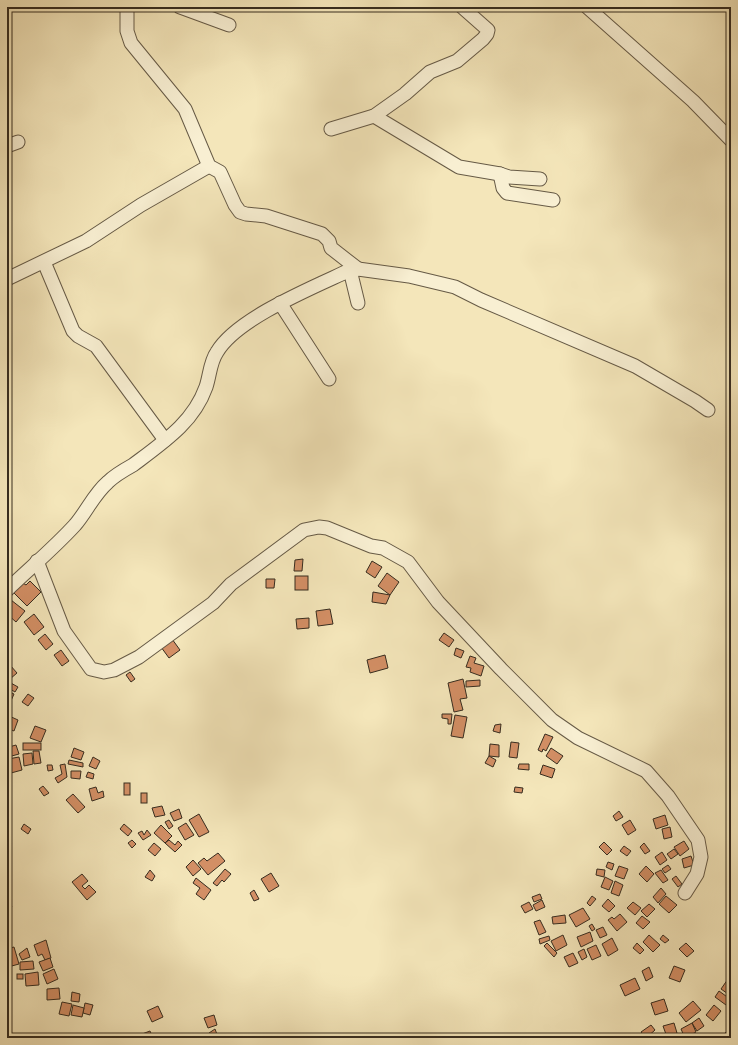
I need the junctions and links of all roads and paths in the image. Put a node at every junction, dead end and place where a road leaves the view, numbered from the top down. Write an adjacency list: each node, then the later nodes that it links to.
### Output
1 (127, 7): 9 (street)
2 (180, 7): 5 (street)
3 (462, 7): 6 (street)
4 (587, 7): 8 (street)
5 (228, 25)
6 (374, 116): 7 (street); 10 (street)
7 (331, 128)
8 (731, 140)
9 (209, 166): 13 (street); 14 (street)
10 (500, 174): 11 (street); 12 (street)
11 (540, 179)
12 (553, 200)
13 (44, 262): 15 (street); 20 (street)
14 (354, 270): 16 (street); 17 (street); 19 (street)
15 (7, 279)
16 (280, 303): 18 (street); 20 (street)
17 (358, 303)
18 (329, 379)
19 (708, 410)
20 (165, 440): 21 (street)
21 (37, 561): 22 (street); 23 (street)
22 (7, 590)
23 (686, 893)

